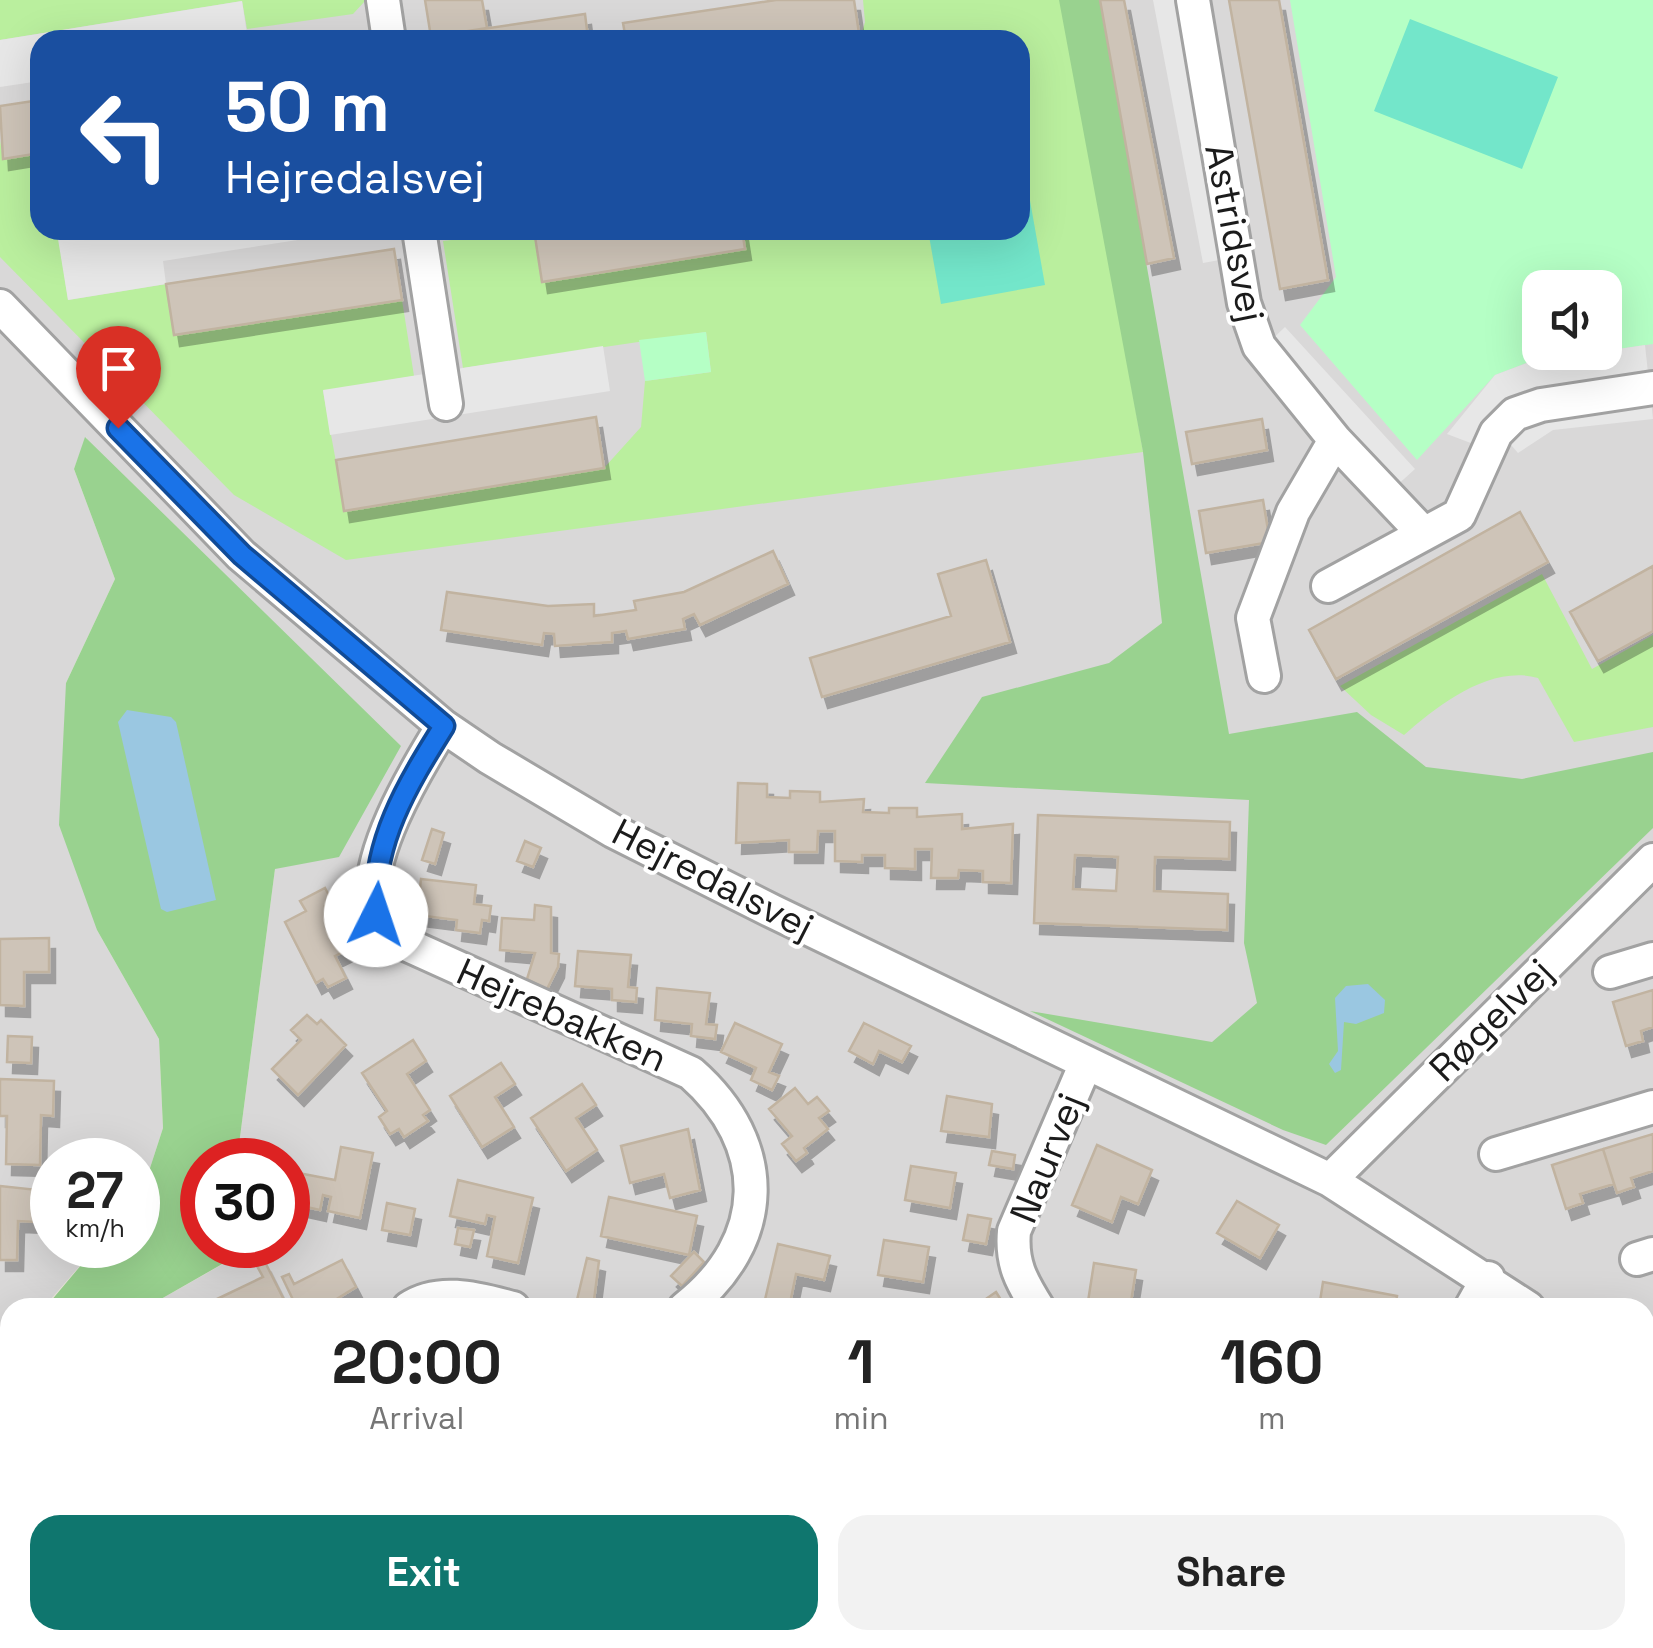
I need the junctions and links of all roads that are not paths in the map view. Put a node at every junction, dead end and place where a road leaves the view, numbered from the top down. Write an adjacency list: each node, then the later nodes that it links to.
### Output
1 (382, 0): 3 (street)
2 (1193, 0): 8 (street, Astridsvej)
3 (386, 30)
4 (421, 240): 7 (street)
5 (0, 306): 12 (street, Hejredalsvej)
6 (1653, 388): 9 (street)
7 (446, 404)
8 (1335, 440): 9 (street, Astridsvej); 11 (street)
9 (1424, 534): 10 (street)
10 (1328, 586)
11 (1264, 676)
12 (444, 726): 16 (street, Hejredalsvej); 23 (street, Hejrebakken)
13 (1653, 860): 19 (street, Røgelvej)
14 (1653, 959): 15 (street)
15 (1610, 972)
16 (1086, 1063): 19 (street, Hejredalsvej); 24 (street, Naurvej)
17 (1653, 1108): 18 (street)
18 (1496, 1154)
19 (1330, 1180): 20 (street, Hejredalsvej)
20 (1488, 1278): 25 (street); 26 (street, Hejredalsvej)
21 (437, 1298): 22 (street)
22 (474, 1298)
23 (695, 1298)
24 (1033, 1298)
25 (1476, 1298)
26 (1515, 1298)

